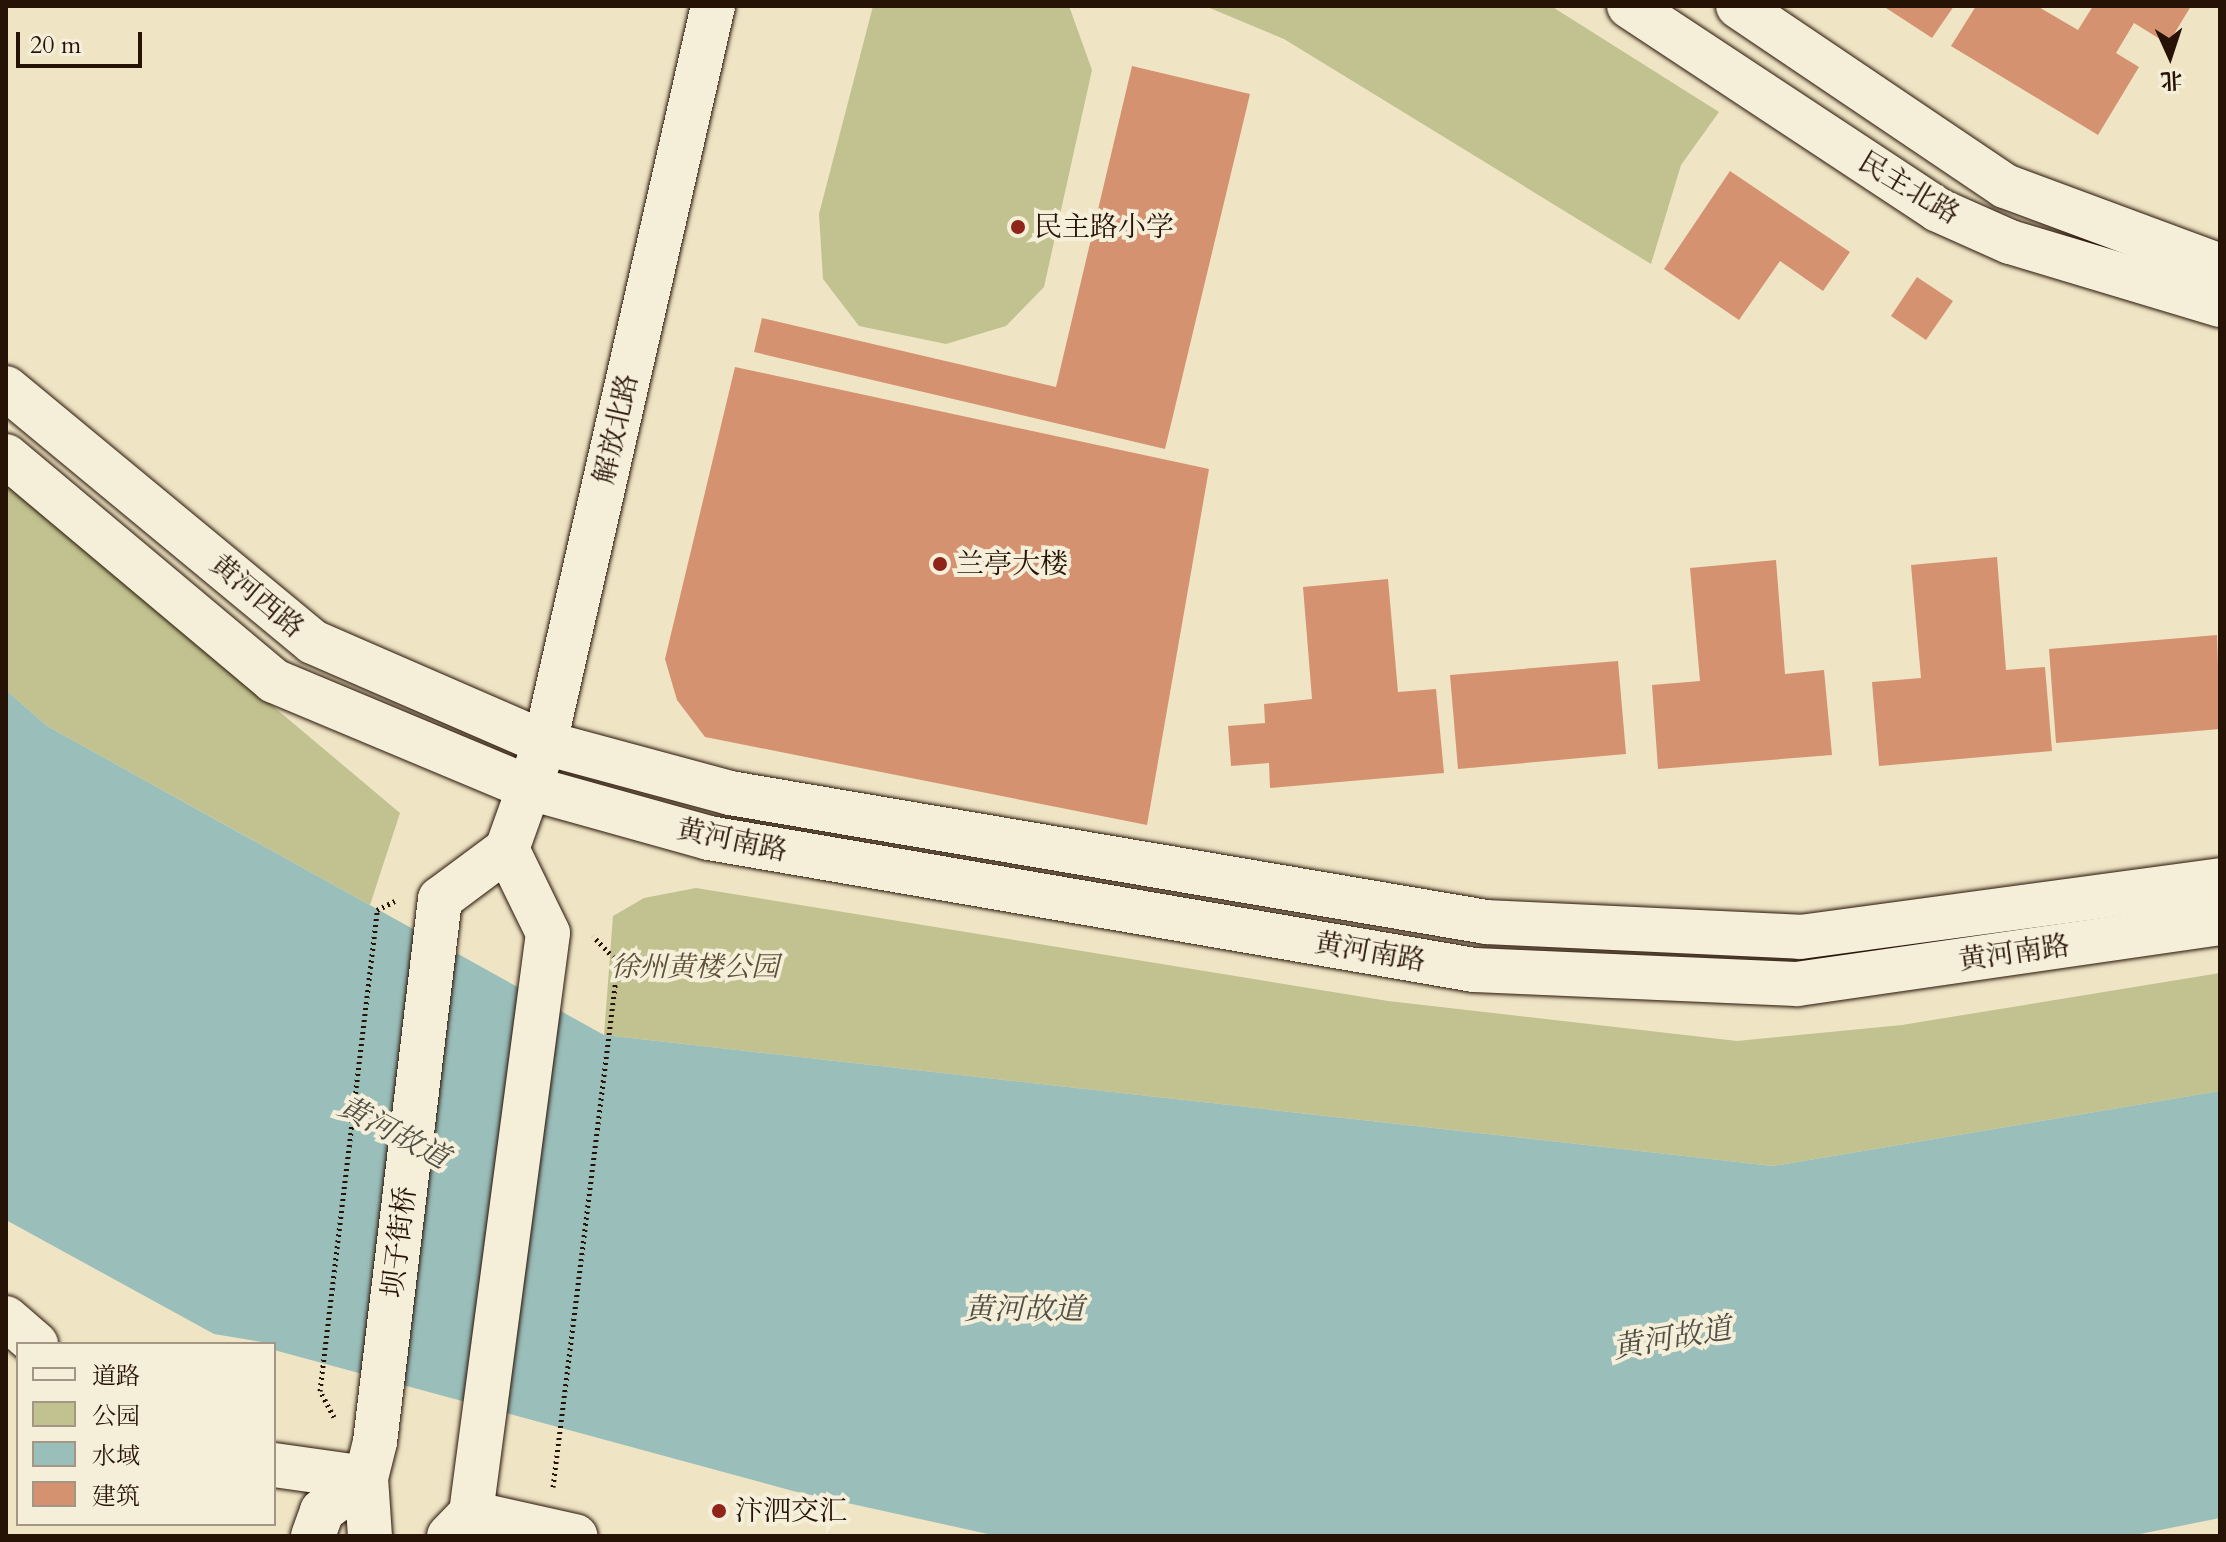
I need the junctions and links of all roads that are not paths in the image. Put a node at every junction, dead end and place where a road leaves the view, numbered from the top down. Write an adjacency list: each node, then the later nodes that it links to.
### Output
1 (713, 6): 8 (main road, 解放北路)
2 (1629, 6): 5 (main road, 民主北路)
3 (1738, 6): 4 (main road, 民主北路)
4 (2220, 266)
5 (2220, 305)
6 (6, 388): 8 (main road, 黄河西路)
7 (6, 456): 9 (main road, 黄河西路)
8 (545, 743): 9 (main road, 解放北路); 11 (main road, 黄河南路)
9 (530, 788): 10 (main road, 解放北路); 12 (main road, 黄河南路)
10 (507, 849): 15 (main road, 坝子街桥); 17 (main road)
11 (2220, 880)
12 (2220, 923)
13 (6, 1318): 14 (main road)
14 (34, 1342)
15 (370, 1460): 16 (main road); 18 (main road); 19 (main road, 坝子街桥)
16 (276, 1465)
17 (469, 1528): 20 (main road)
18 (313, 1536)
19 (370, 1536)
20 (575, 1536)

